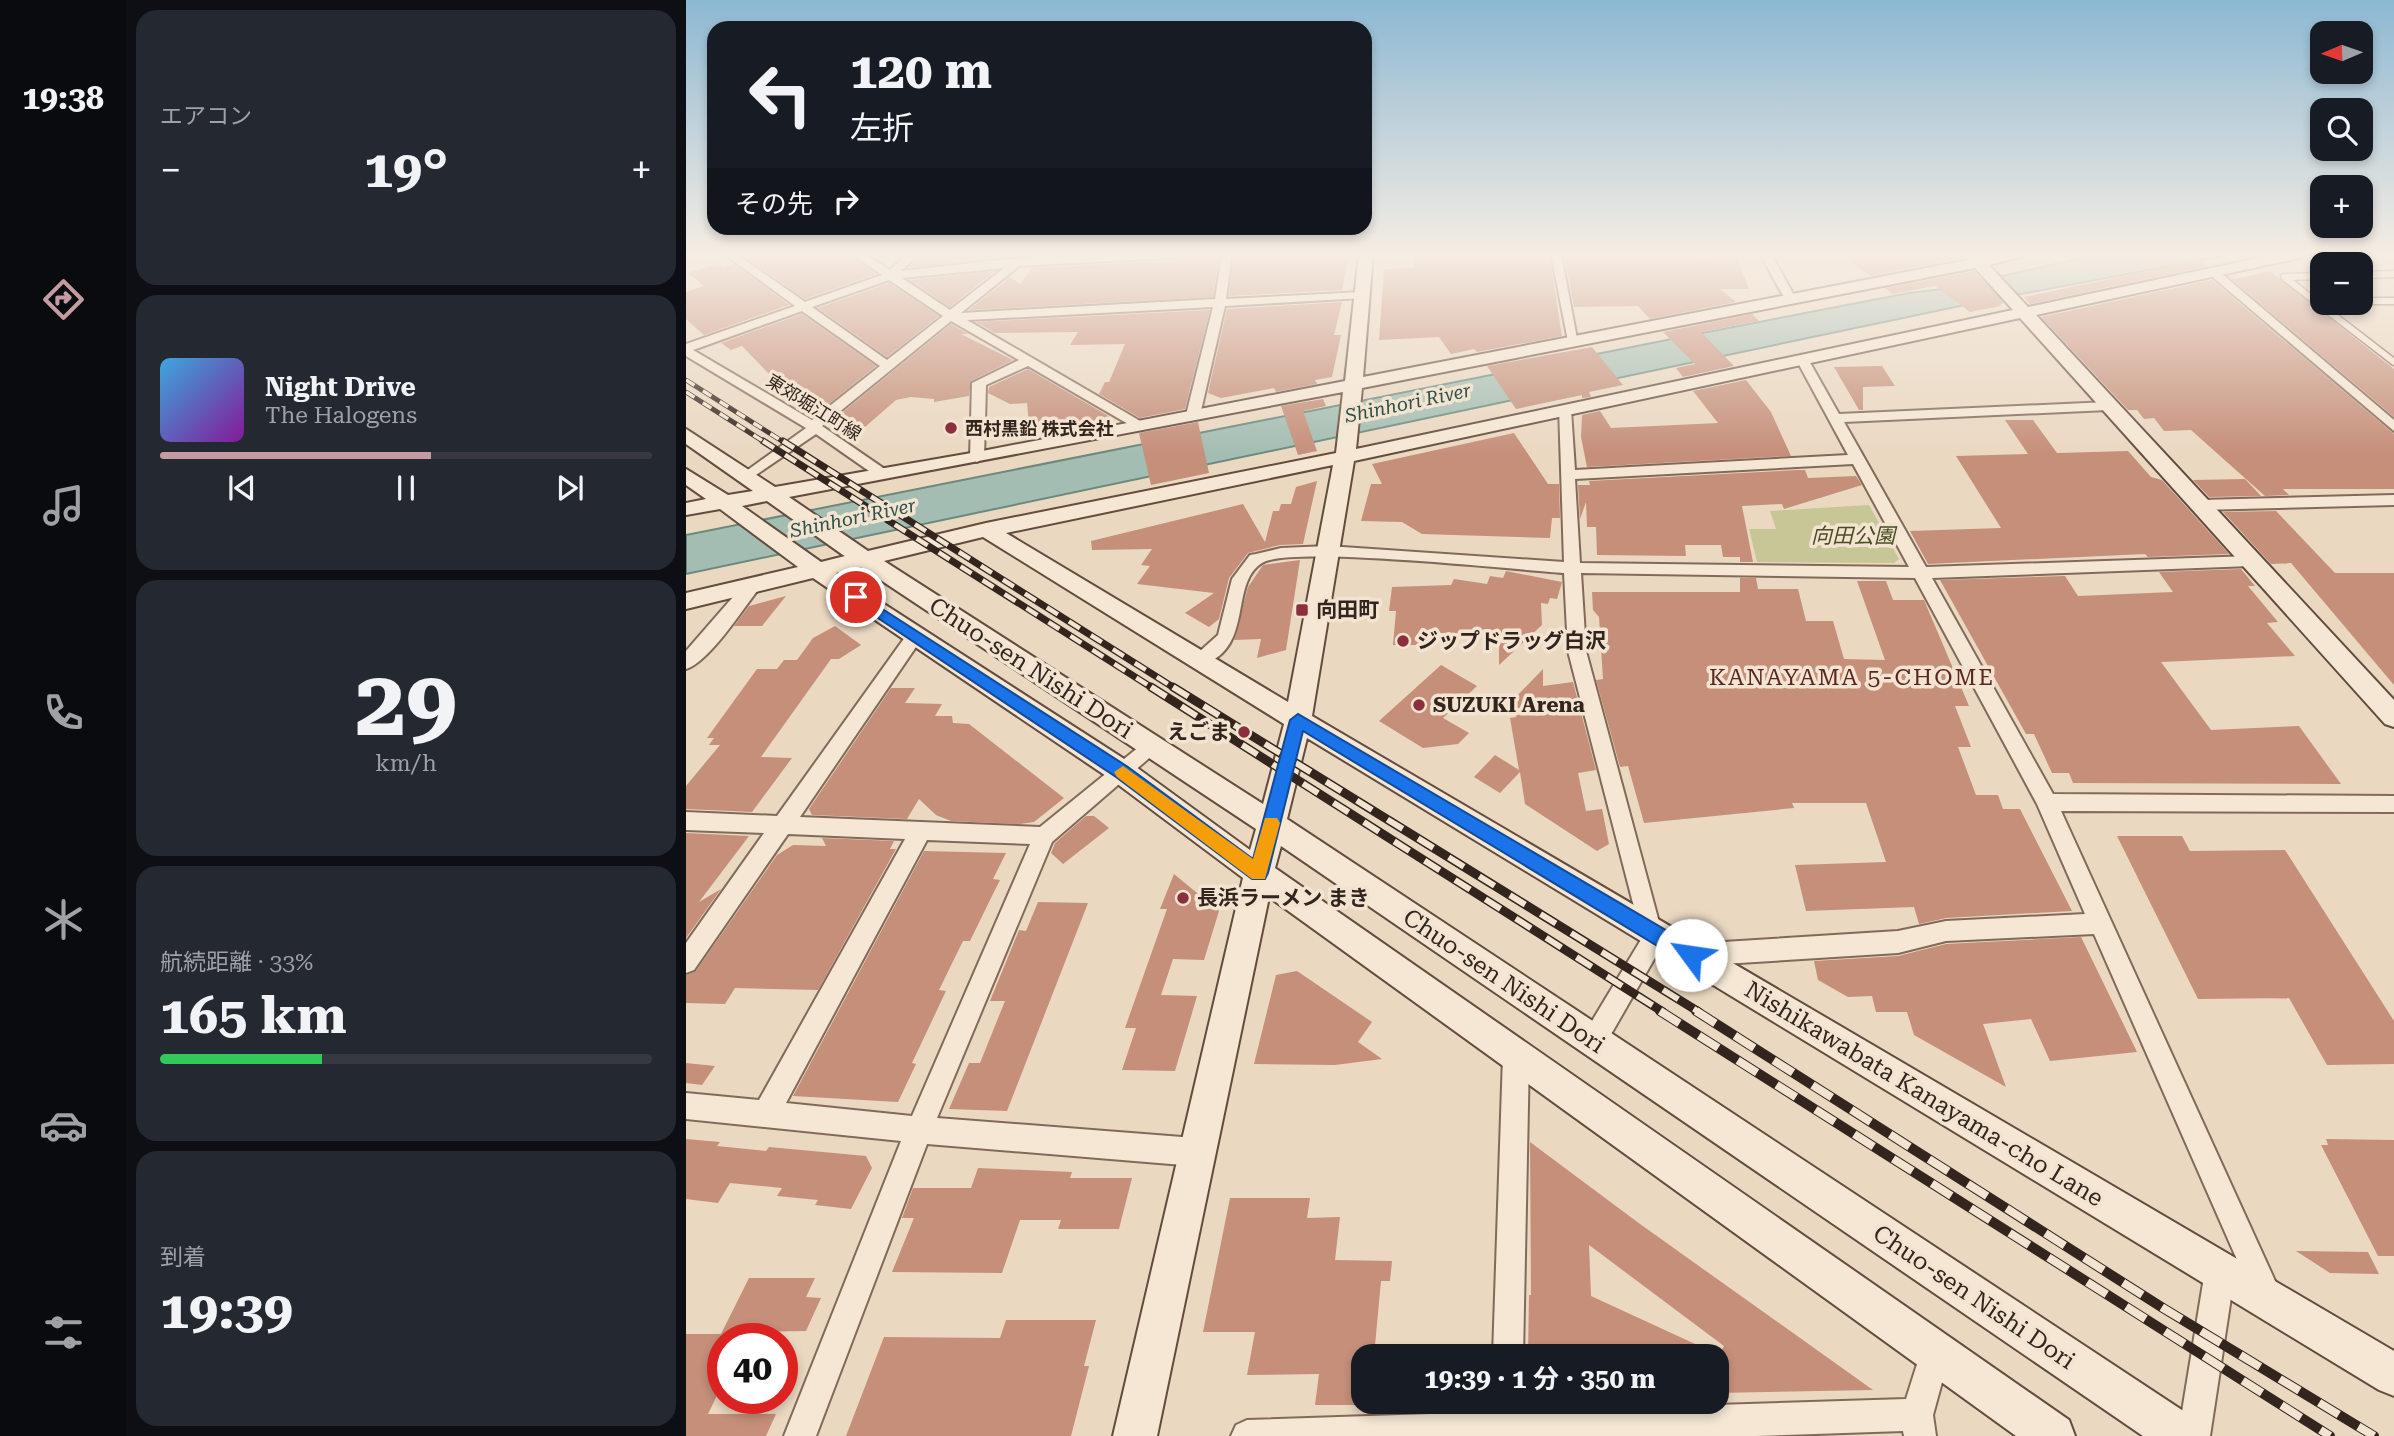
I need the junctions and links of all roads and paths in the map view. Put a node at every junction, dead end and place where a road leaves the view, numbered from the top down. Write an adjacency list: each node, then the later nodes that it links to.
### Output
1 (764, 321): 14 (street)
2 (822, 321): 18 (street)
3 (948, 321): 18 (street)
4 (960, 321): 16 (street)
5 (1216, 321): 22 (street)
6 (1360, 321): 19 (street)
7 (1570, 321): 13 (street)
8 (1677, 321): 13 (street)
9 (1966, 321): 15 (street)
10 (2029, 321): 20 (street)
11 (2270, 321): 26 (street)
12 (2343, 321): 17 (lane)
13 (1574, 341): 19 (street)
14 (686, 350): 25 (street, 東郊堀江町線)
15 (1802, 359): 21 (street); 23 (street)
16 (1030, 360): 24 (street); 29 (street)
17 (2394, 362)
18 (889, 367): 25 (street)
19 (1354, 393): 22 (street); 28 (street)
20 (2108, 406): 23 (street); 37 (street)
21 (1564, 410): 28 (street); 33 (street)
22 (1193, 415): 24 (street)
23 (1835, 418): 30 (street)
24 (1140, 425): 29 (street)
25 (814, 427): 32 (street, 東郊堀江町線); 34 (street)
26 (2394, 428)
27 (686, 435): 34 (street, Chuo-sen Nishi Dori)
28 (1346, 448): 40 (street); 41 (street)
29 (977, 458): 32 (street)
30 (1858, 459): 33 (street); 46 (street)
31 (686, 475): 38 (street, Chuo-sen Nishi Dori)
32 (884, 475): 35 (street)
33 (1567, 475): 45 (street)
34 (747, 477): 35 (street, Chuo-sen Nishi Dori)
35 (778, 499): 38 (street); 42 (street, Chuo-sen Nishi Dori)
36 (2394, 500): 37 (street)
37 (2200, 505): 43 (street)
38 (730, 507): 39 (street); 44 (street, Chuo-sen Nishi Dori)
39 (686, 509)
40 (986, 530): 42 (street); 50 (street, Nishikawabata Kanayama-cho Lane)
41 (1328, 551): 45 (street); 50 (street); 53 (street)
42 (857, 554): 44 (street); 54 (street, Chuo-sen Nishi Dori)
43 (2251, 561): 46 (street); 52 (street)
44 (810, 565): 47 (street); 49 (street, Chuo-sen Nishi Dori)
45 (1572, 568): 46 (street); 65 (street)
46 (1921, 573): 56 (street)
47 (752, 586): 48 (street); 51 (street)
48 (686, 601)
49 (914, 637): 55 (street, Chuo-sen Nishi Dori); 60 (street)
50 (1199, 660): 53 (street, Nishikawabata Kanayama-cho Lane)
51 (686, 662)
52 (2391, 710)
53 (1298, 720): 59 (street); 65 (street, Nishikawabata Kanayama-cho Lane)
54 (1152, 747): 55 (street); 59 (street, Chuo-sen Nishi Dori)
55 (1122, 772): 62 (street); 63 (street, Chuo-sen Nishi Dori)
56 (2047, 802): 57 (street); 64 (street)
57 (2394, 804)
58 (686, 821): 60 (street)
59 (1271, 824): 63 (street); 68 (street, Chuo-sen Nishi Dori)
60 (779, 825): 61 (street); 67 (street)
61 (921, 831): 62 (street); 71 (street)
62 (1044, 836): 72 (street)
63 (1259, 873): 69 (street, Chuo-sen Nishi Dori); 73 (street)
64 (2102, 923): 66 (street); 75 (street)
65 (1653, 933): 66 (street, Nishikawabata Kanayama-cho Lane); 68 (street)
66 (1691, 955): 74 (street, Nishikawabata Kanayama-cho Lane)
67 (686, 962)
68 (1592, 1041): 85 (street, Chuo-sen Nishi Dori)
69 (1516, 1056): 76 (street); 77 (street, Chuo-sen Nishi Dori)
70 (686, 1106): 71 (street)
71 (766, 1114): 72 (street)
72 (919, 1130): 73 (street); 81 (street)
73 (1195, 1152): 82 (street)
74 (2220, 1271): 75 (street, Nishikawabata Kanayama-cho Lane); 86 (street)
75 (2270, 1301): 78 (street, Nishikawabata Kanayama-cho Lane)
76 (1508, 1344)
77 (1935, 1353): 80 (street); 84 (street, Chuo-sen Nishi Dori)
78 (2394, 1375)
79 (1506, 1421): 80 (street); 83 (street)
80 (1918, 1426)
81 (800, 1436)
82 (1135, 1436)
83 (1247, 1436)
84 (2053, 1436)
85 (2181, 1436)
86 (2194, 1436)

